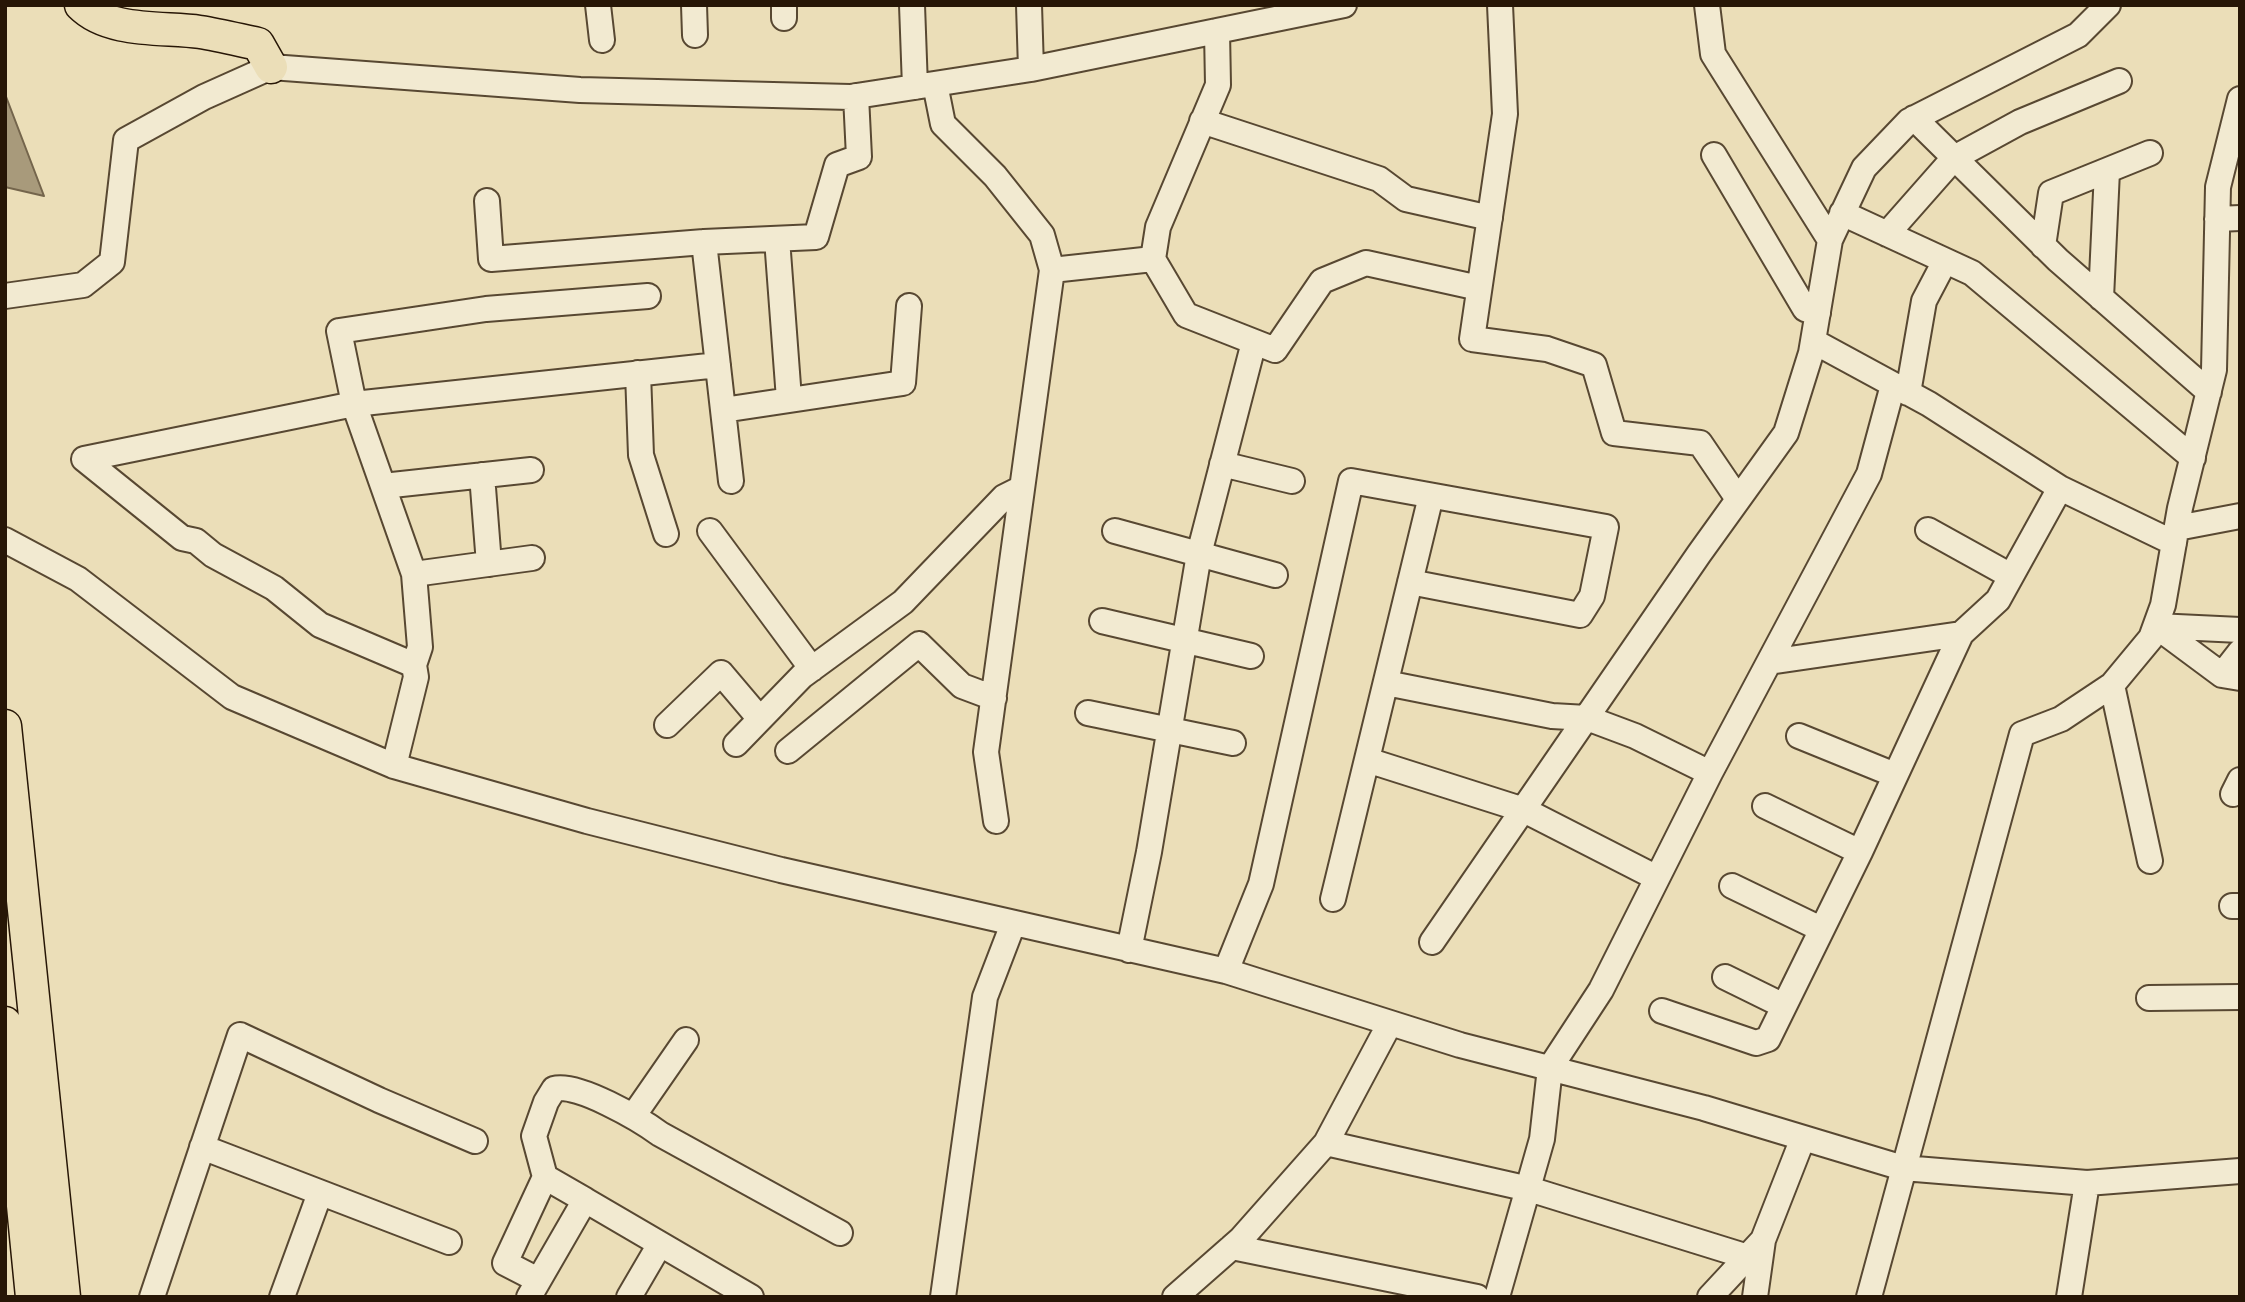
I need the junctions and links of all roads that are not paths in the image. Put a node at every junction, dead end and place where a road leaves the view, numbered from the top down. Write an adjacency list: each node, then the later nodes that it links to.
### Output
1 (80, 5): 13 (main road)
2 (598, 5): 12 (street)
3 (694, 5): 11 (street)
4 (912, 5): 16 (street)
5 (1029, 5): 14 (street)
6 (1344, 5): 10 (street)
7 (1500, 5): 27 (street)
8 (1707, 5): 31 (street)
9 (2108, 5): 19 (street)
10 (1217, 31): 14 (street); 20 (street)
11 (695, 35)
12 (601, 40)
13 (271, 67): 17 (street); 38 (street)
14 (1031, 69): 16 (street)
15 (2119, 81): 23 (street)
16 (925, 85): 17 (street); 36 (street)
17 (856, 96): 30 (street)
18 (2240, 99): 28 (street)
19 (1914, 118): 23 (street); 26 (street)
20 (1202, 121): 27 (street); 34 (street)
21 (2150, 153): 24 (street)
22 (1714, 155): 42 (street)
23 (1954, 158): 29 (street); 33 (street)
24 (2107, 171): 33 (street); 40 (street)
25 (487, 201): 32 (street)
26 (1842, 213): 29 (street); 31 (street)
27 (1490, 218): 37 (street)
28 (2228, 219): 48 (street)
29 (1887, 234): 35 (street)
30 (777, 239): 32 (street); 49 (street)
31 (1830, 240): 42 (street)
32 (704, 242): 45 (street)
33 (2043, 246): 40 (street)
34 (1153, 259): 36 (street); 44 (street)
35 (1945, 261): 47 (street); 52 (street)
36 (1052, 270): 59 (street)
37 (1479, 288): 44 (street); 62 (street)
38 (5, 296)
39 (648, 296): 50 (street)
40 (2101, 298): 48 (street)
41 (908, 306): 49 (street)
42 (1818, 313): 43 (street)
43 (1813, 341): 47 (street); 62 (street)
44 (1254, 342): 53 (street)
45 (718, 365): 46 (street); 51 (street)
46 (638, 373): 50 (street); 67 (street)
47 (1901, 388): 60 (street); 84 (street)
48 (2209, 392): 52 (street)
49 (789, 399): 51 (street)
50 (355, 404): 58 (street); 85 (street)
51 (723, 410): 56 (street)
52 (2193, 458): 68 (street)
53 (1223, 464): 57 (street); 70 (street)
54 (531, 470): 55 (street)
55 (482, 475): 58 (street); 72 (street)
56 (731, 481)
57 (1292, 481)
58 (383, 486): 73 (street)
59 (1022, 488): 86 (street); 90 (street)
60 (2060, 488): 68 (street); 75 (street)
61 (1431, 496): 76 (street); 76 (street); 117 (street)
62 (1738, 499): 92 (street)
63 (2240, 516): 68 (street)
64 (1928, 530): 75 (street)
65 (710, 531): 86 (street)
66 (1115, 531): 70 (street)
67 (666, 534)
68 (2175, 535): 78 (street)
69 (5, 540): 102 (street)
70 (1199, 554): 74 (street); 81 (street)
71 (532, 558): 72 (street)
72 (489, 564): 73 (street)
73 (414, 574): 85 (street)
74 (1275, 575)
75 (2011, 576): 80 (street)
76 (1410, 582): 88 (street)
77 (1101, 621): 81 (street)
78 (2156, 626): 79 (street); 87 (street); 89 (street)
79 (2240, 630)
80 (1961, 635): 84 (street); 104 (street)
81 (1184, 640): 83 (street); 96 (street)
82 (2240, 652): 87 (street)
83 (1251, 656)
84 (1769, 662): 103 (street)
85 (414, 665): 102 (street)
86 (812, 669): 93 (street)
87 (2231, 677)
88 (1385, 683): 92 (street); 101 (street)
89 (2112, 685): 109 (street); 132 (street)
90 (994, 698): 100 (street); 107 (street)
91 (1088, 713): 96 (street)
92 (1587, 718): 103 (street); 106 (street)
93 (760, 719): 94 (street); 99 (street)
94 (667, 724)
95 (5, 726): 149 (main road)
96 (1170, 730): 98 (street); 116 (street)
97 (1799, 736): 104 (street)
98 (1233, 743)
99 (736, 744)
100 (788, 751)
101 (1367, 760): 106 (street); 112 (street)
102 (394, 766): 113 (street)
103 (1710, 773): 110 (street)
104 (1895, 775): 108 (street)
105 (1765, 806): 108 (street)
106 (1524, 810): 110 (street); 115 (street)
107 (996, 821)
108 (1860, 852): 114 (street)
109 (2150, 861)
110 (1657, 878): 126 (street)
111 (1732, 886): 114 (street)
112 (1333, 899)
113 (1013, 924): 116 (street); 153 (street)
114 (1821, 929): 121 (street)
115 (1432, 942)
116 (1129, 950): 117 (street)
117 (1226, 971): 124 (street)
118 (1726, 977): 121 (street)
119 (2240, 997): 120 (street)
120 (2149, 998)
121 (1784, 1006): 122 (street)
122 (1662, 1011)
123 (5, 1023): 148 (main road)
124 (1390, 1023): 126 (street); 130 (street)
125 (686, 1040): 127 (street)
126 (1550, 1068): 128 (street); 136 (street)
127 (634, 1115): 134 (street); 139 (street)
128 (1803, 1138): 132 (street); 143 (street)
129 (475, 1141): 131 (street)
130 (1326, 1143): 136 (street); 142 (street)
131 (202, 1147): 137 (street); 150 (street)
132 (1903, 1168): 135 (street); 160 (street)
133 (2240, 1171): 135 (street)
134 (545, 1177): 138 (street); 145 (street)
135 (2087, 1183): 161 (street)
136 (1529, 1189): 143 (street); 157 (street)
137 (320, 1194): 140 (street); 151 (street)
138 (584, 1200): 141 (street); 145 (street)
139 (839, 1233)
140 (449, 1242)
141 (660, 1244): 146 (street); 152 (street)
142 (1232, 1247): 144 (street); 154 (street)
143 (1755, 1249): 158 (street); 159 (street)
144 (1389, 1278): 147 (street); 155 (street)
145 (534, 1289)
146 (738, 1294)
147 (1450, 1294): 156 (street)
148 (32, 1297)
149 (64, 1297)
150 (152, 1297)
151 (282, 1297)
152 (629, 1297)
153 (943, 1297)
154 (1175, 1297)
155 (1370, 1297)
156 (1477, 1297)
157 (1497, 1297)
158 (1710, 1297)
159 (1755, 1297)
160 (1869, 1297)
161 (2069, 1297)

